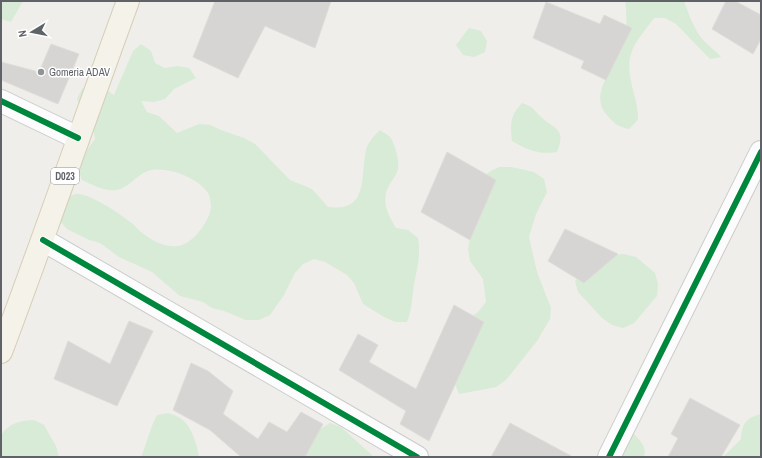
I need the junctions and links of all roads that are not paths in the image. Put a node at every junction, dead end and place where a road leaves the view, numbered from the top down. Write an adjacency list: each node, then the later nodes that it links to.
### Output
1 (128, 1): 3 (main road, D023)
2 (1, 101): 3 (street)
3 (78, 138): 5 (main road, D023)
4 (761, 152): 8 (street)
5 (43, 240): 6 (main road, D023); 7 (street)
6 (1, 352)
7 (417, 457)
8 (609, 457)

